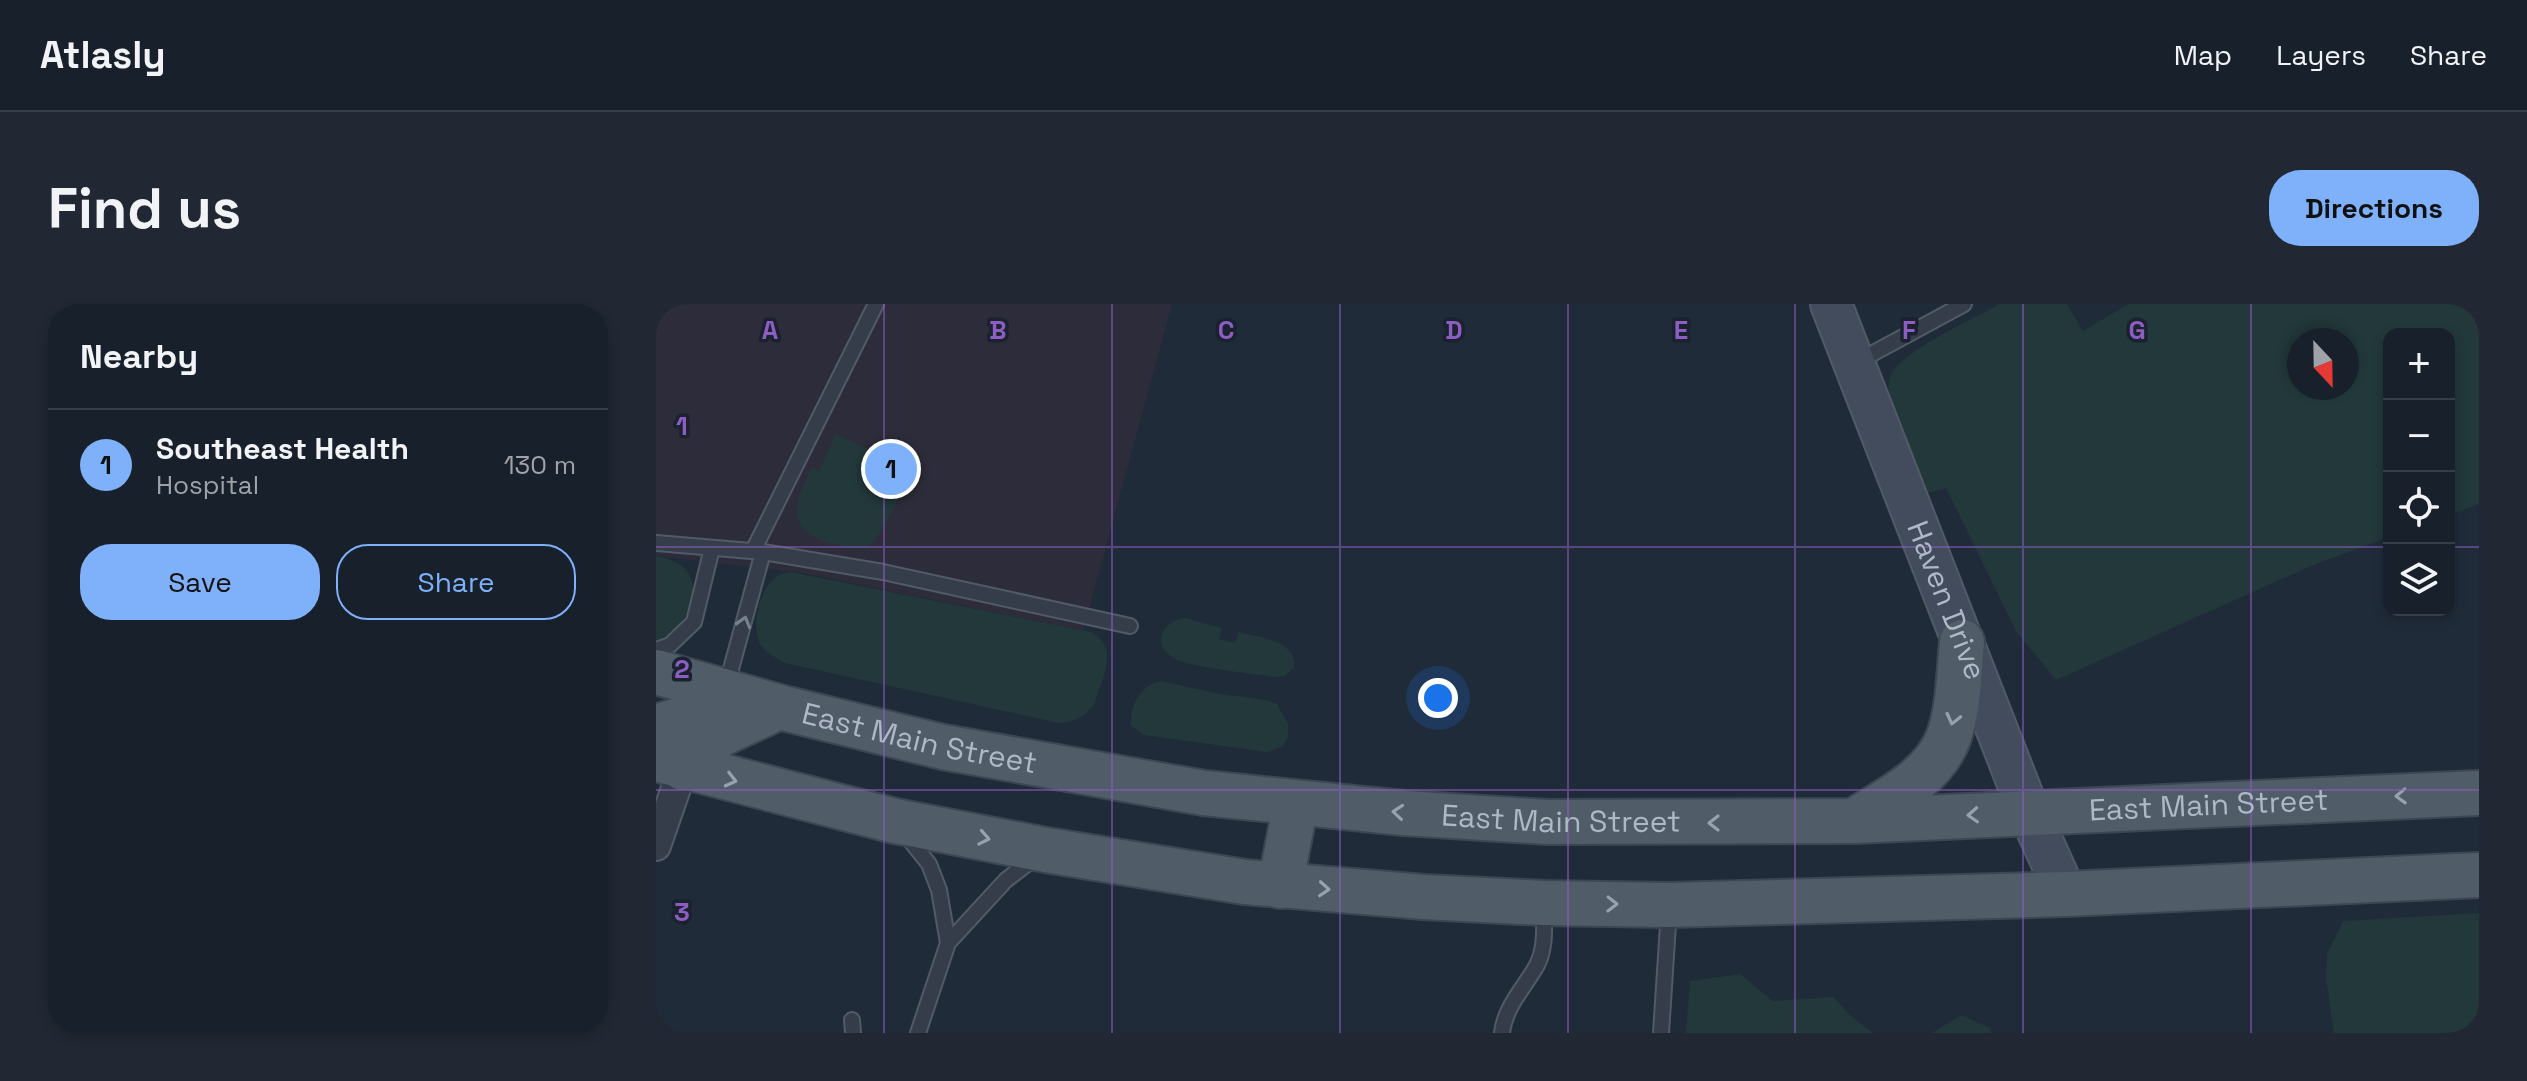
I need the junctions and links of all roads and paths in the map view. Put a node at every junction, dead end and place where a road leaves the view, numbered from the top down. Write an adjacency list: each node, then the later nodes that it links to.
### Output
1 (876, 304): 7 (lane)
2 (1831, 304): 4 (street, Haven Drive)
3 (1964, 304): 4 (lane)
4 (1855, 364): 9 (street, Haven Drive)
5 (656, 543): 6 (lane)
6 (712, 548): 7 (lane); 10 (lane)
7 (758, 552): 8 (lane); 12 (lane, one-way to 7)
8 (1130, 626)
9 (1962, 642): 18 (street, Haven Drive); 20 (main road, one-way to 20)
10 (656, 650)
11 (656, 672): 12 (main road, East Main Street)
12 (725, 692): 13 (main road, East Main Street); 14 (main road)
13 (779, 707): 15 (main road); 17 (main road, East Main Street)
14 (656, 727)
15 (670, 764): 19 (main road, one-way to 19); 21 (street)
16 (2479, 793): 18 (main road, East Main Street, one-way to 18)
17 (1296, 803): 20 (main road, East Main Street, one-way to 17); 24 (main road)
18 (2029, 812): 20 (main road, East Main Street, one-way to 20); 25 (street, Haven Drive)
19 (895, 821): 22 (main road, one-way to 22); 28 (lane)
20 (1854, 821)
21 (656, 846)
22 (1046, 850): 24 (main road); 28 (lane)
23 (2479, 875): 25 (main road)
24 (1280, 886): 26 (main road, one-way to 26)
25 (2066, 894): 27 (main road)
26 (1544, 903): 27 (main road, one-way to 27); 30 (lane)
27 (1669, 905): 31 (lane)
28 (948, 943): 29 (lane)
29 (918, 1033)
30 (1502, 1033)
31 (1661, 1033)

